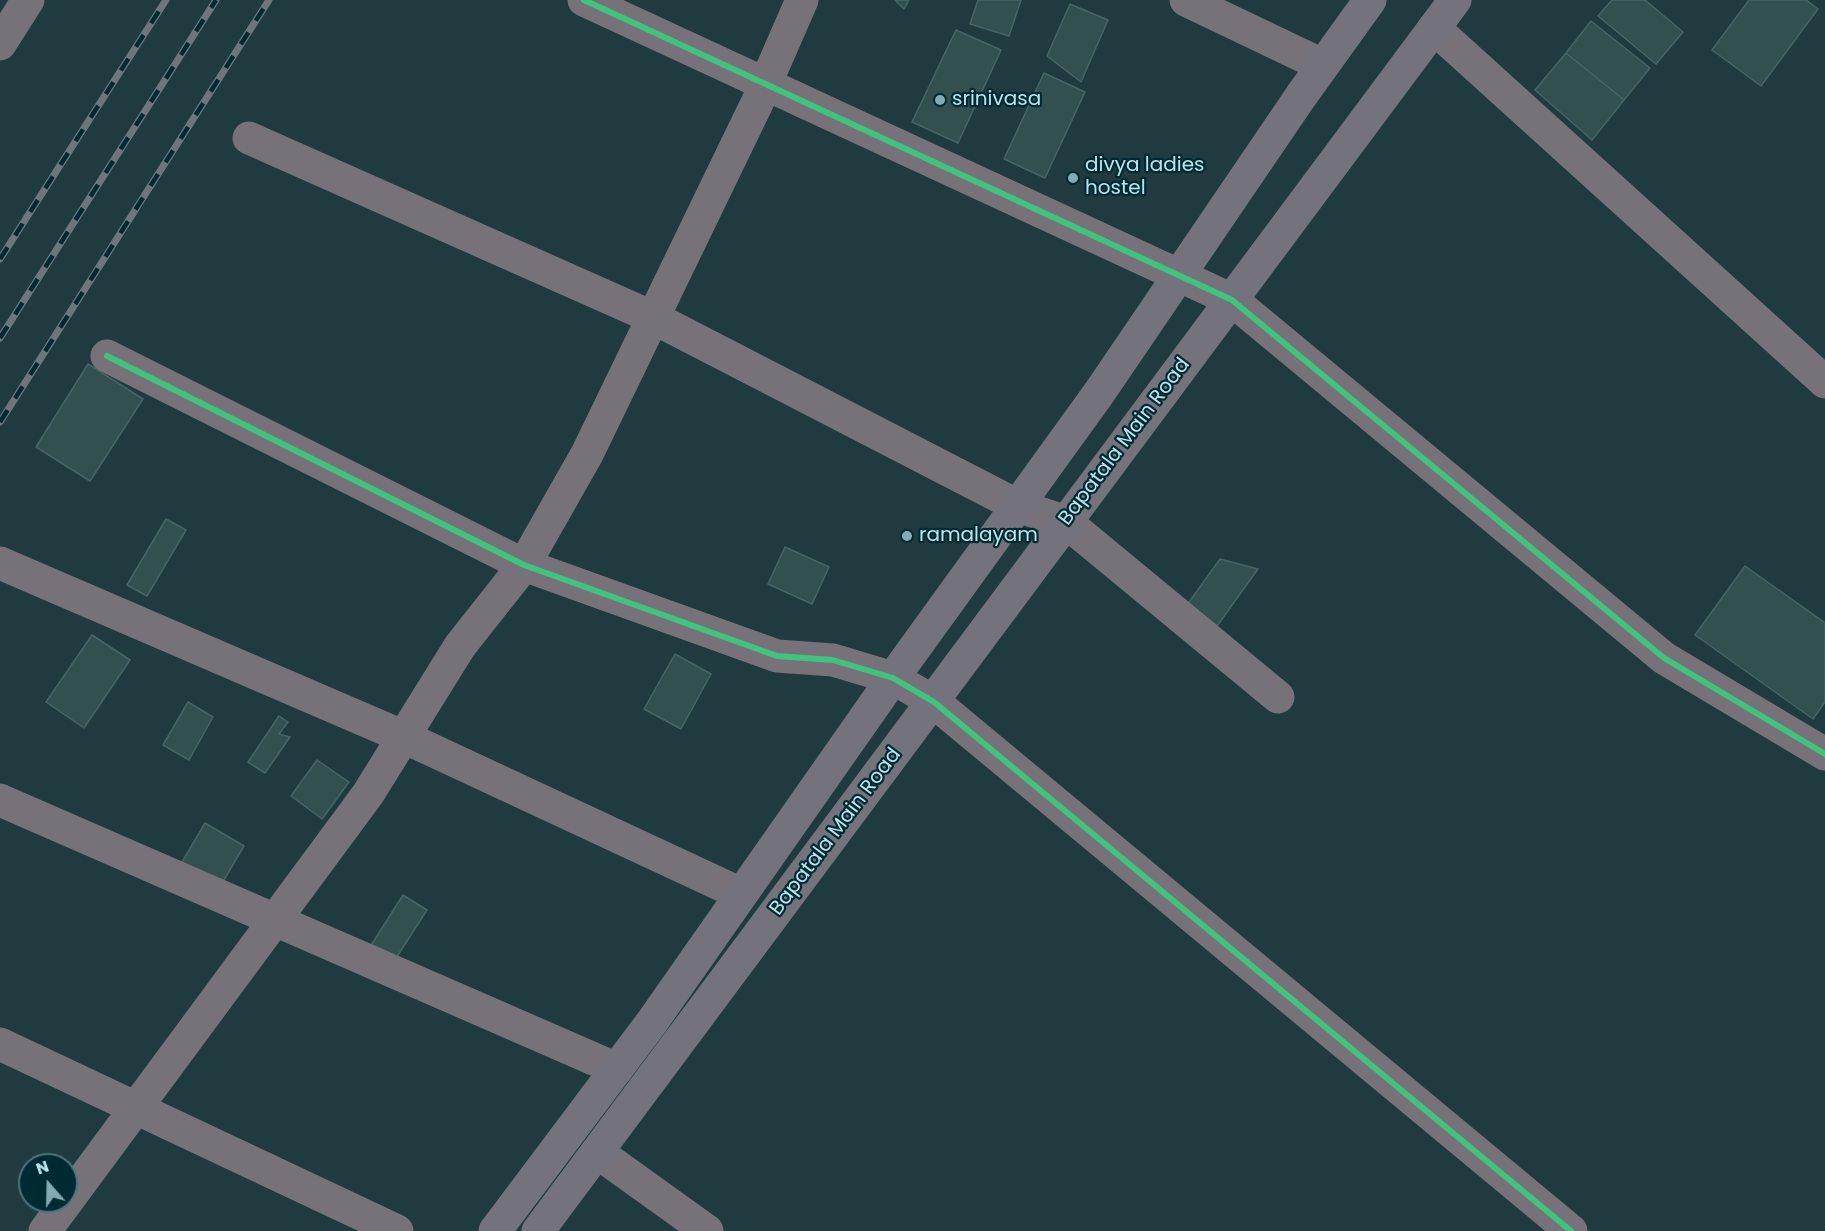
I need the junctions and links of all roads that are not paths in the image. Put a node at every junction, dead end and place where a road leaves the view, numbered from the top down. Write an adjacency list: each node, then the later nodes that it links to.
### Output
1 (28, 0): 8 (street)
2 (584, 0): 10 (street)
3 (802, 0): 10 (street)
4 (1186, 0): 9 (street)
5 (1370, 0): 9 (main road)
6 (1455, 0): 7 (main road, Bapatala Main Road)
7 (1434, 28): 13 (main road, Bapatala Main Road); 16 (street)
8 (0, 44)
9 (1322, 65): 12 (main road)
10 (766, 83): 12 (street); 14 (street)
11 (249, 138): 14 (street)
12 (1179, 275): 13 (street); 17 (main road)
13 (1232, 300): 18 (main road, Bapatala Main Road); 25 (street)
14 (652, 317): 17 (street); 20 (street)
15 (107, 356): 20 (street)
16 (1825, 381)
17 (1018, 506): 18 (street); 21 (main road)
18 (1066, 522): 22 (street); 23 (main road, Bapatala Main Road)
19 (0, 563): 24 (street)
20 (524, 565): 21 (street); 24 (street)
21 (893, 678): 23 (street); 27 (main road)
22 (1278, 697)
23 (934, 702): 32 (main road, Bapatala Main Road); 38 (street)
24 (404, 737): 27 (street); 28 (street)
25 (1825, 754)
26 (0, 800): 28 (street)
27 (741, 894): 30 (main road)
28 (276, 919): 30 (street); 31 (street)
29 (0, 1044): 31 (street)
30 (616, 1069): 35 (main road)
31 (136, 1108): 33 (street); 34 (street)
32 (597, 1152): 36 (main road, Bapatala Main Road); 37 (street)
33 (45, 1231)
34 (398, 1231)
35 (495, 1231)
36 (538, 1231)
37 (707, 1231)
38 (1571, 1231)

